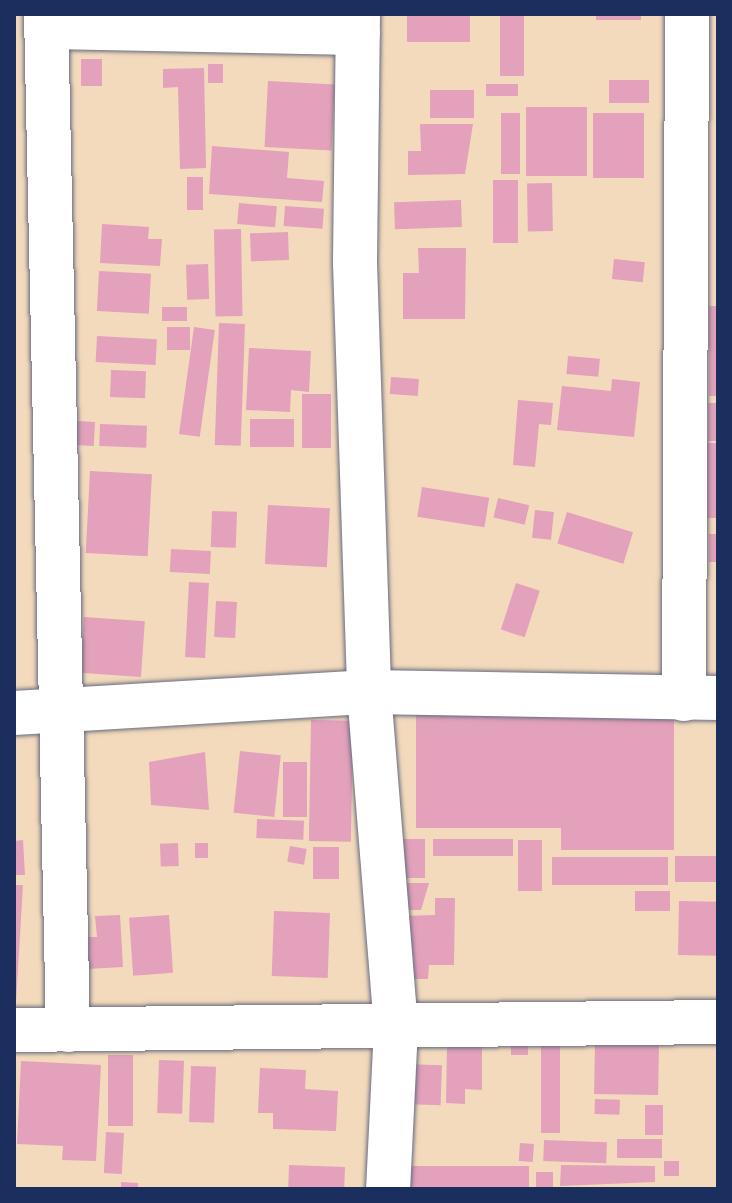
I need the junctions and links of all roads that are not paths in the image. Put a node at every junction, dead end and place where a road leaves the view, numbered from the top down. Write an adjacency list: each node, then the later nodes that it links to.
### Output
1 (687, 14): 5 (street)
2 (46, 20): 3 (street); 6 (street)
3 (358, 24): 4 (street)
4 (369, 692): 5 (street); 6 (street); 9 (street)
5 (701, 698)
6 (59, 710): 7 (street); 11 (street)
7 (14, 713)
8 (718, 1022): 9 (street)
9 (396, 1027): 11 (street); 12 (street)
10 (14, 1030): 11 (street)
11 (68, 1030)
12 (388, 1189)

